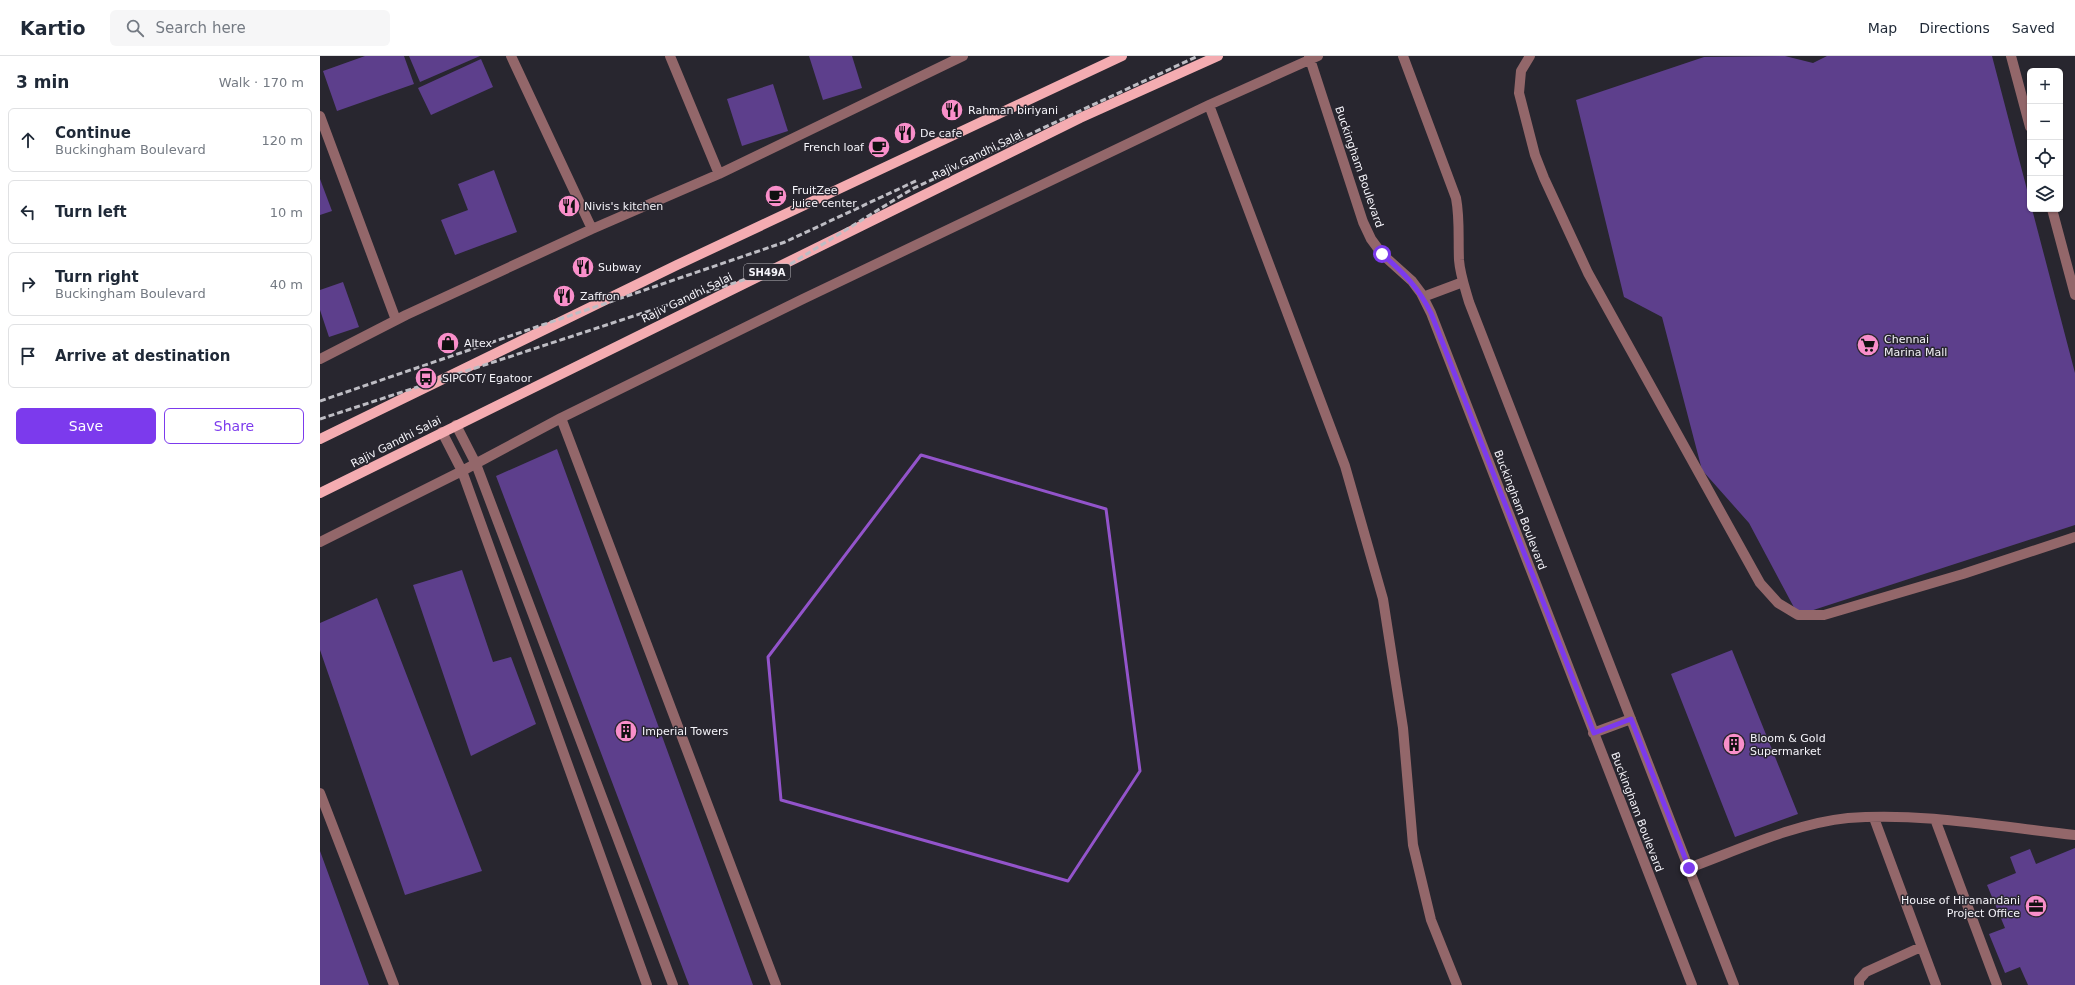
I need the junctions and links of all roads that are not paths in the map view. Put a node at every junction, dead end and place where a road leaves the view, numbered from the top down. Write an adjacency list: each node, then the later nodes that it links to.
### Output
1 (511, 56): 15 (street)
2 (670, 56): 13 (street)
3 (963, 56): 13 (street)
4 (1122, 56): 24 (main road)
5 (1218, 56): 22 (main road, Rajiv Gandhi Salai / SH49A)
6 (1403, 56): 16 (street)
7 (1530, 56): 28 (street)
8 (2011, 56): 12 (street)
9 (1312, 57): 10 (street); 18 (street, Buckingham Boulevard)
10 (1209, 105): 21 (street); 42 (street)
11 (320, 116): 19 (street)
12 (2027, 116)
13 (719, 174): 15 (street)
14 (2053, 212): 17 (street)
15 (592, 229): 19 (street)
16 (1463, 282): 18 (street); 30 (street)
17 (2075, 295)
18 (1423, 297): 31 (street, Buckingham Boulevard)
19 (396, 320): 20 (street)
20 (320, 359)
21 (561, 418): 25 (street); 41 (street)
22 (456, 425): 23 (main road, Rajiv Gandhi Salai / SH49A); 25 (street)
23 (442, 432): 26 (street); 27 (main road, Rajiv Gandhi Salai / SH49A)
24 (320, 439)
25 (476, 464): 26 (street); 40 (street)
26 (462, 471): 29 (street); 39 (street)
27 (320, 493)
28 (2075, 537)
29 (320, 542)
30 (1631, 719): 31 (street); 36 (street)
31 (1594, 733): 43 (street, Buckingham Boulevard)
32 (320, 793): 38 (street)
33 (1874, 818): 34 (street); 36 (street); 37 (street)
34 (1934, 819): 35 (street); 47 (street)
35 (2075, 835)
36 (1689, 868): 44 (street)
37 (1921, 947): 45 (street); 46 (street)
38 (394, 985)
39 (647, 985)
40 (674, 985)
41 (776, 985)
42 (1457, 985)
43 (1692, 985)
44 (1734, 985)
45 (1860, 985)
46 (1936, 985)
47 (1997, 985)

